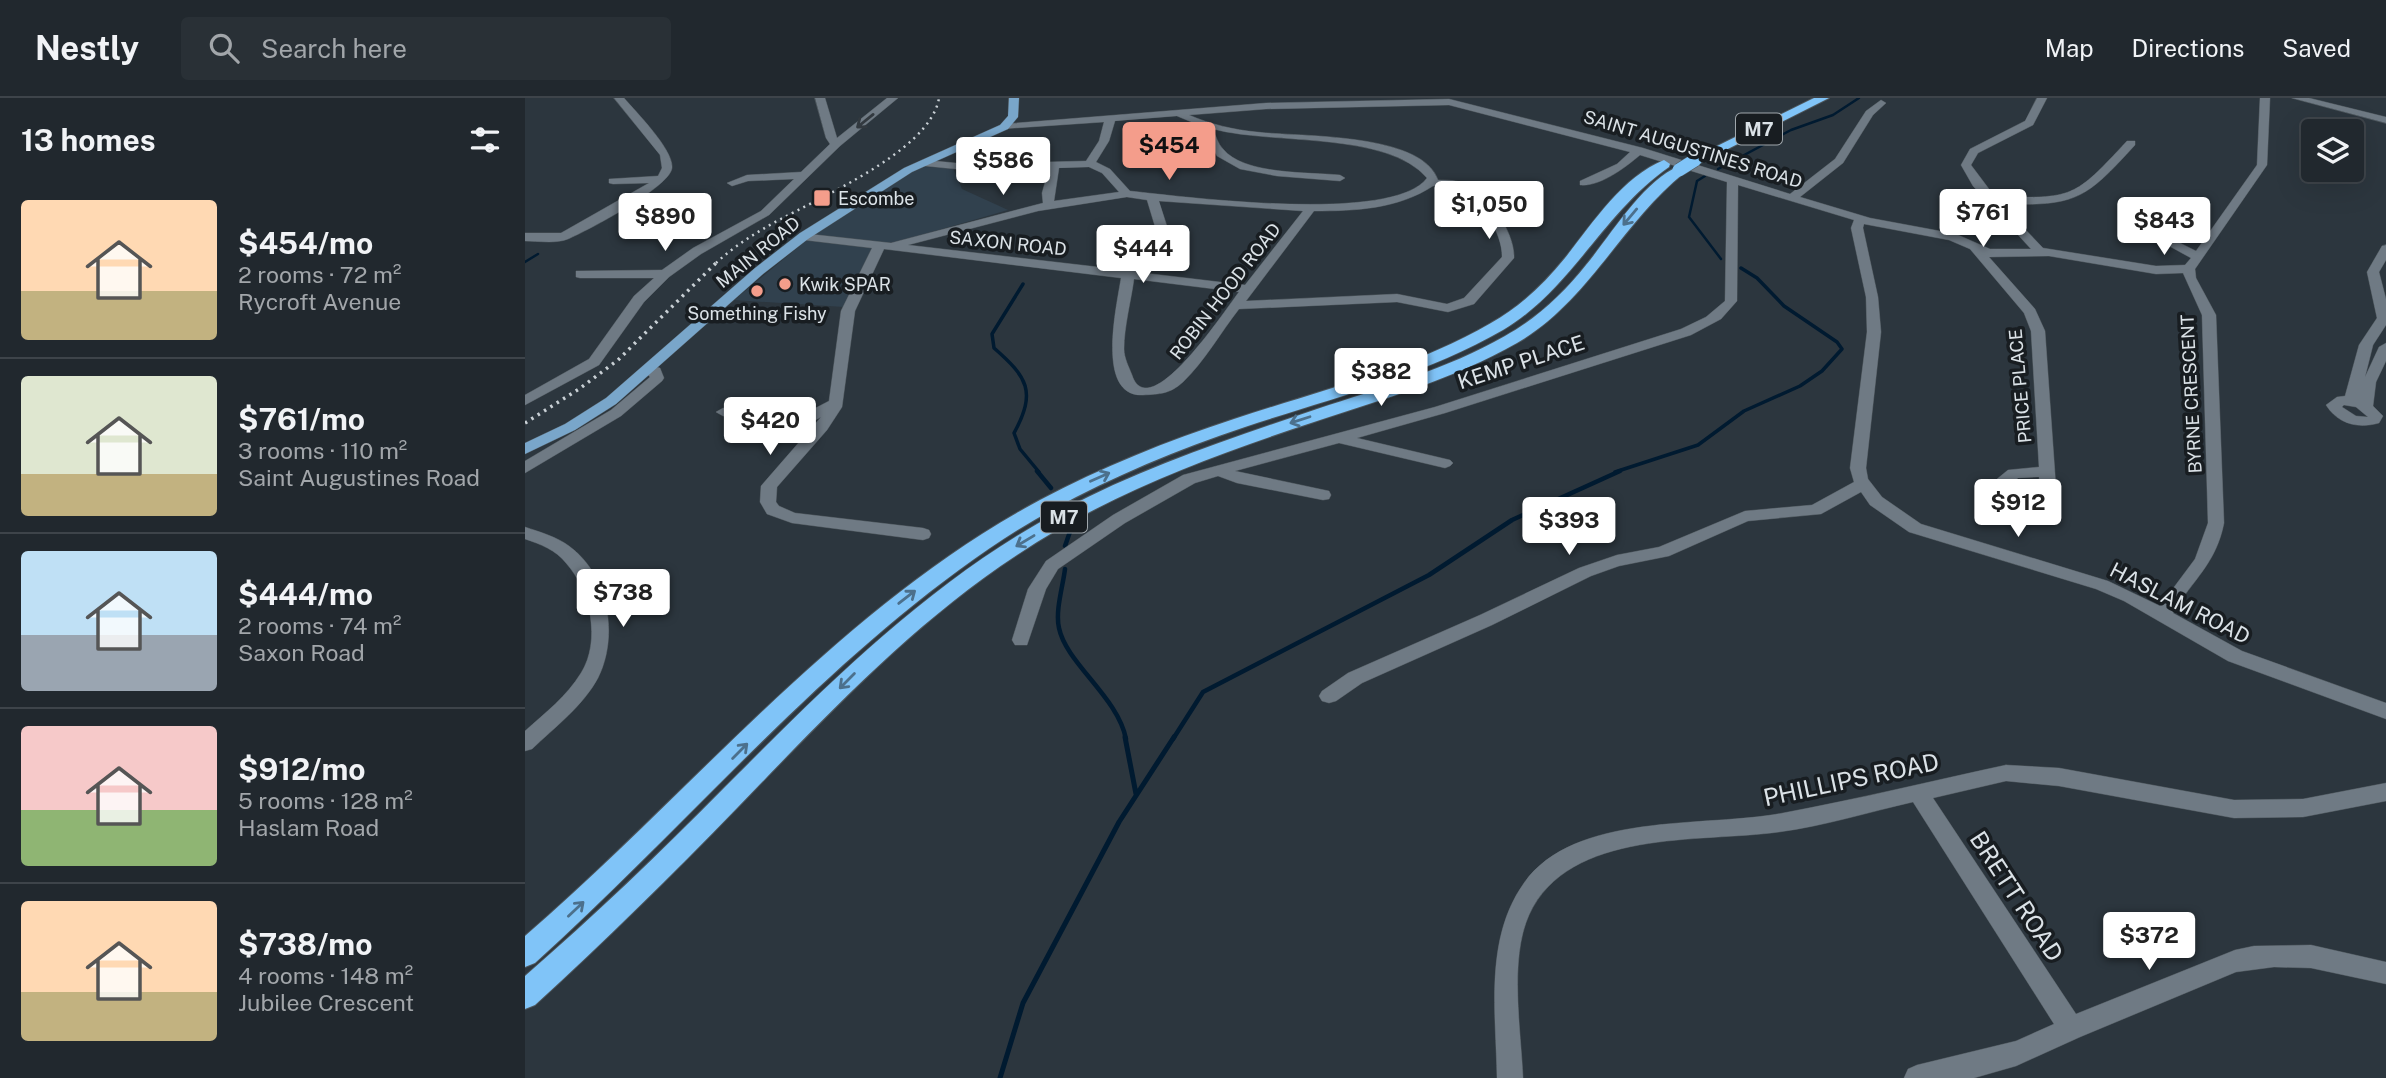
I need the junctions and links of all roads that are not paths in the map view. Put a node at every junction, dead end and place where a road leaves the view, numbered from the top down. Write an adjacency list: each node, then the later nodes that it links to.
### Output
1 (619, 98): 28 (street)
2 (820, 98): 19 (street)
3 (893, 98): 19 (street, one-way to 19)
4 (1014, 98): 17 (main road)
5 (1801, 98): 21 (highway, M7)
6 (1823, 98): 21 (highway, M7)
7 (2042, 98): 37 (street)
8 (2265, 98): 49 (street)
9 (2297, 98): 15 (street)
10 (1453, 100): 11 (street, SAINT AUGUSTINES ROAD); 20 (street, SAINT AUGUSTINES ROAD)
11 (1265, 102): 13 (street, SAINT AUGUSTINES ROAD)
12 (1881, 103): 36 (street)
13 (1175, 114): 14 (street, SAINT AUGUSTINES ROAD); 16 (street)
14 (1110, 120): 17 (street, SAINT AUGUSTINES ROAD); 25 (street)
15 (2386, 120)
16 (1205, 124): 27 (street); 32 (street)
17 (1004, 127): 23 (main road, MAIN ROAD)
18 (2131, 143): 37 (street)
19 (836, 144): 26 (street)
20 (1639, 150): 29 (street, SAINT AUGUSTINES ROAD); 33 (street)
21 (1679, 162): 83 (highway, M7, one-way to 21); 85 (highway, M7, one-way to 85)
22 (769, 163): 26 (street)
23 (925, 163): 24 (street); 42 (main road, MAIN ROAD)
24 (1055, 164): 25 (street); 38 (street)
25 (1089, 164): 34 (street)
26 (805, 173): 31 (street); 53 (street)
27 (1340, 178)
28 (662, 179): 30 (street); 43 (street)
29 (1733, 180): 36 (street, SAINT AUGUSTINES ROAD); 64 (street, KEMP PLACE)
30 (613, 181)
31 (733, 183)
32 (1431, 183): 39 (street); 56 (street, SAXON ROAD)
33 (1584, 183)
34 (1127, 194): 35 (street); 38 (street)
35 (1152, 197): 39 (street); 54 (street)
36 (1793, 197): 40 (street, SAINT AUGUSTINES ROAD)
37 (1995, 200): 47 (street)
38 (1049, 204): 44 (street)
39 (1311, 209): 56 (street, ROBIN HOOD ROAD)
40 (1860, 219): 45 (street, SAINT AUGUSTINES ROAD); 72 (street)
41 (2146, 230): 49 (street)
42 (804, 236): 44 (street, SAXON ROAD); 58 (main road, MAIN ROAD)
43 (525, 237)
44 (883, 246): 54 (street, SAXON ROAD); 61 (street)
45 (1975, 248): 48 (street, SAINT AUGUSTINES ROAD); 51 (street, PRICE PLACE)
46 (2386, 248): 59 (street)
47 (2039, 251): 48 (street, SAINT AUGUSTINES ROAD); 50 (street, SAINT AUGUSTINES ROAD)
48 (2008, 254): 51 (street)
49 (2193, 262): 50 (street, SAINT AUGUSTINES ROAD); 55 (street, BYRNE CRESCENT)
50 (2156, 270): 55 (street, SAINT AUGUSTINES ROAD)
51 (1993, 271): 71 (street, PRICE PLACE)
52 (580, 274): 53 (street)
53 (665, 274): 60 (street)
54 (1128, 274): 56 (street, SAXON ROAD); 56 (street, ROBIN HOOD ROAD)
55 (2193, 284): 76 (street, BYRNE CRESCENT)
56 (1243, 297)
57 (2386, 347): 59 (street)
58 (649, 369): 67 (main road, MAIN ROAD); 69 (street)
59 (2363, 379): 62 (street)
60 (525, 401)
61 (836, 403): 63 (street); 75 (street)
62 (2358, 403)
63 (723, 412)
64 (1366, 430): 65 (street, KEMP PLACE); 66 (street)
65 (1339, 438): 66 (street); 70 (street, KEMP PLACE)
66 (1371, 446): 68 (street)
67 (525, 449)
68 (1445, 463)
69 (525, 468)
70 (1220, 471): 73 (street); 77 (street, KEMP PLACE)
71 (2046, 472)
72 (1863, 484): 76 (street, HASLAM ROAD); 78 (street)
73 (1323, 495)
74 (525, 533): 80 (street)
75 (923, 534)
76 (2163, 615): 79 (street, HASLAM ROAD)
77 (1021, 640)
78 (1329, 696)
79 (2386, 711)
80 (525, 743)
81 (1919, 792): 82 (street, PHILLIPS ROAD); 86 (street, BRETT ROAD); 87 (street, PHILLIPS ROAD)
82 (2386, 792)
83 (525, 954)
84 (2386, 973): 86 (street)
85 (525, 995)
86 (2071, 1028): 88 (street)
87 (1510, 1078)
88 (1917, 1078)

